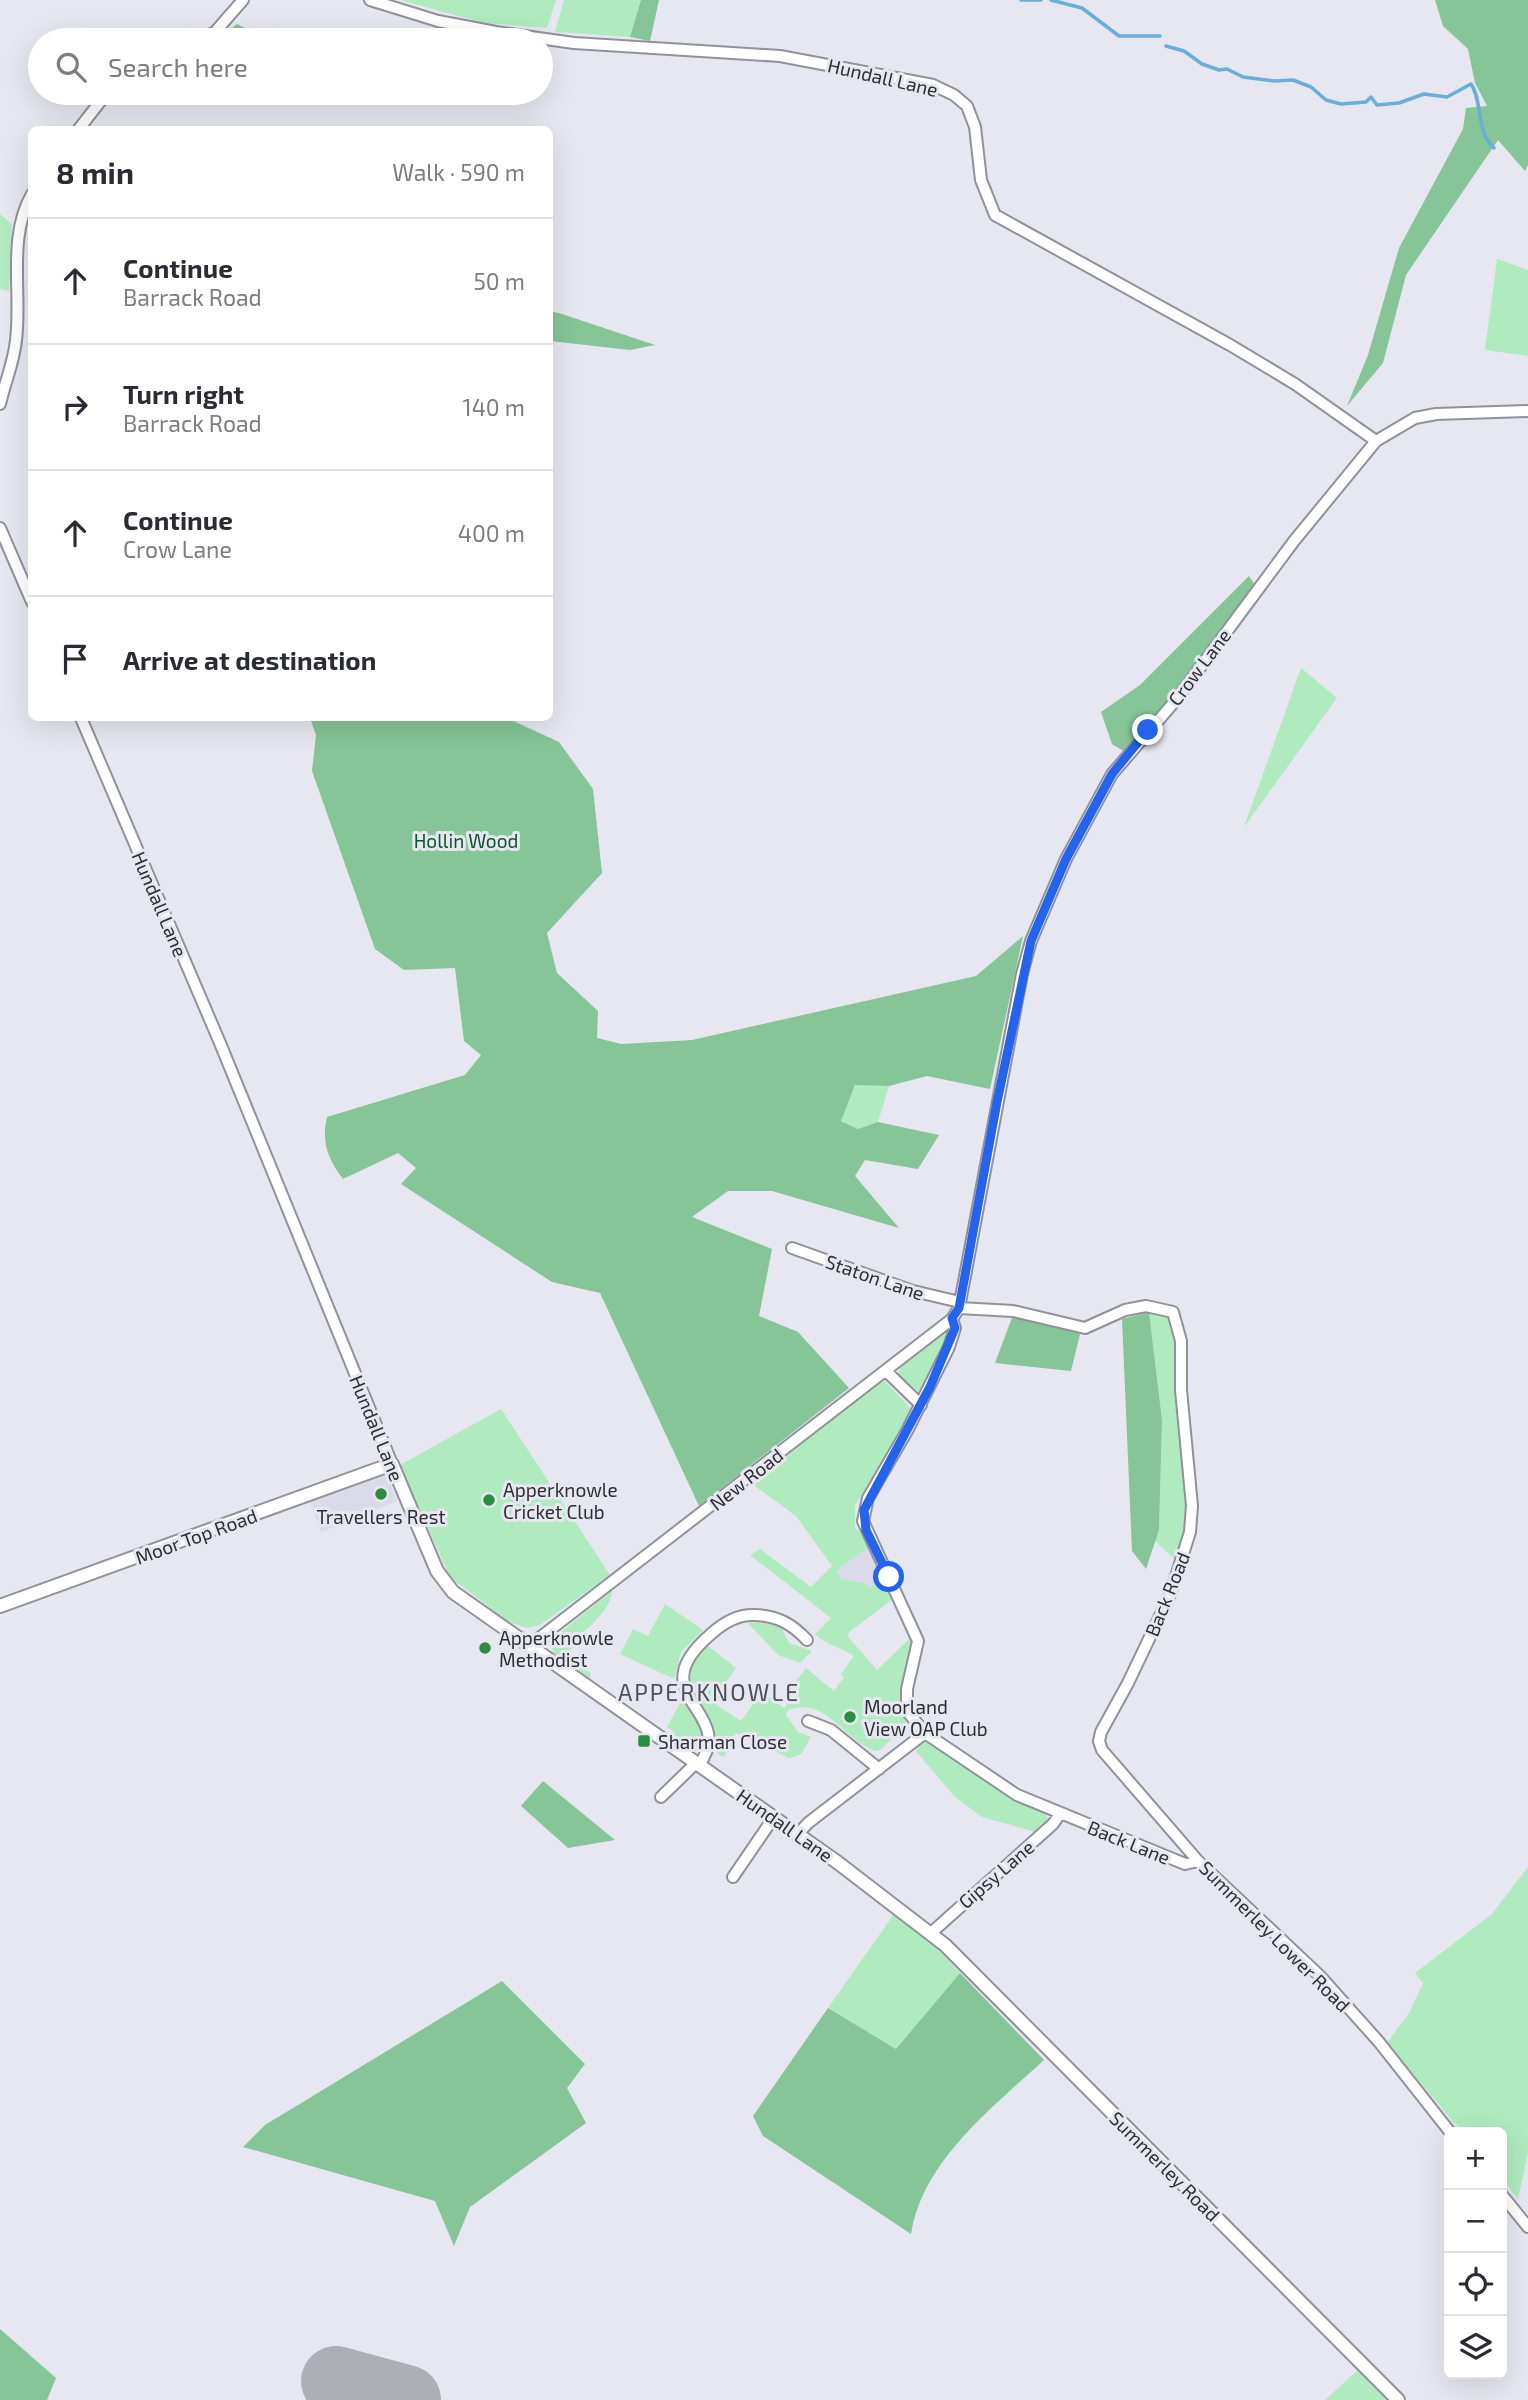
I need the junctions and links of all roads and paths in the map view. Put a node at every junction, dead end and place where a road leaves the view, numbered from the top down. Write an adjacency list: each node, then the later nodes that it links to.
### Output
1 (243, 0): 3 (street)
2 (370, 0): 4 (street, Hundall Lane)
3 (218, 28)
4 (475, 28)
5 (553, 40): 11 (street, Hundall Lane)
6 (98, 105): 7 (street)
7 (81, 126)
8 (28, 206): 9 (street)
9 (0, 404)
10 (1528, 411): 11 (street, Crow Lane)
11 (1376, 441): 16 (street, Crow Lane)
12 (0, 528): 13 (street)
13 (28, 593)
14 (82, 721): 21 (street, Hundall Lane)
15 (792, 1248): 16 (street, Staton Lane)
16 (959, 1305): 17 (street, Staton Lane); 18 (street, New Road)
17 (1172, 1312): 27 (street, Back Road)
18 (952, 1318): 19 (street, New Road); 20 (street)
19 (886, 1371): 20 (street); 24 (street, New Road)
20 (921, 1405): 26 (street)
21 (392, 1464): 22 (street, Moor Top Road); 24 (street, Hundall Lane)
22 (0, 1606)
23 (800, 1638): 28 (street)
24 (529, 1646): 28 (street, Hundall Lane)
25 (808, 1721): 29 (street)
26 (925, 1733): 29 (street); 31 (street, Back Lane)
27 (1099, 1741): 34 (street, Summerley Lower Road)
28 (698, 1764): 30 (street); 32 (street, Hundall Lane)
29 (879, 1769): 33 (street)
30 (661, 1797)
31 (1060, 1814): 34 (street, Back Lane); 36 (street, Gipsy Lane)
32 (774, 1817): 33 (street, Hundall Lane); 35 (street)
33 (799, 1834): 36 (street, Hundall Lane)
34 (1198, 1861): 37 (street, Summerley Lower Road)
35 (733, 1877)
36 (931, 1933): 40 (street, Summerley Road)
37 (1446, 2127)
38 (1507, 2201): 39 (street)
39 (1528, 2227)
40 (1398, 2400)

